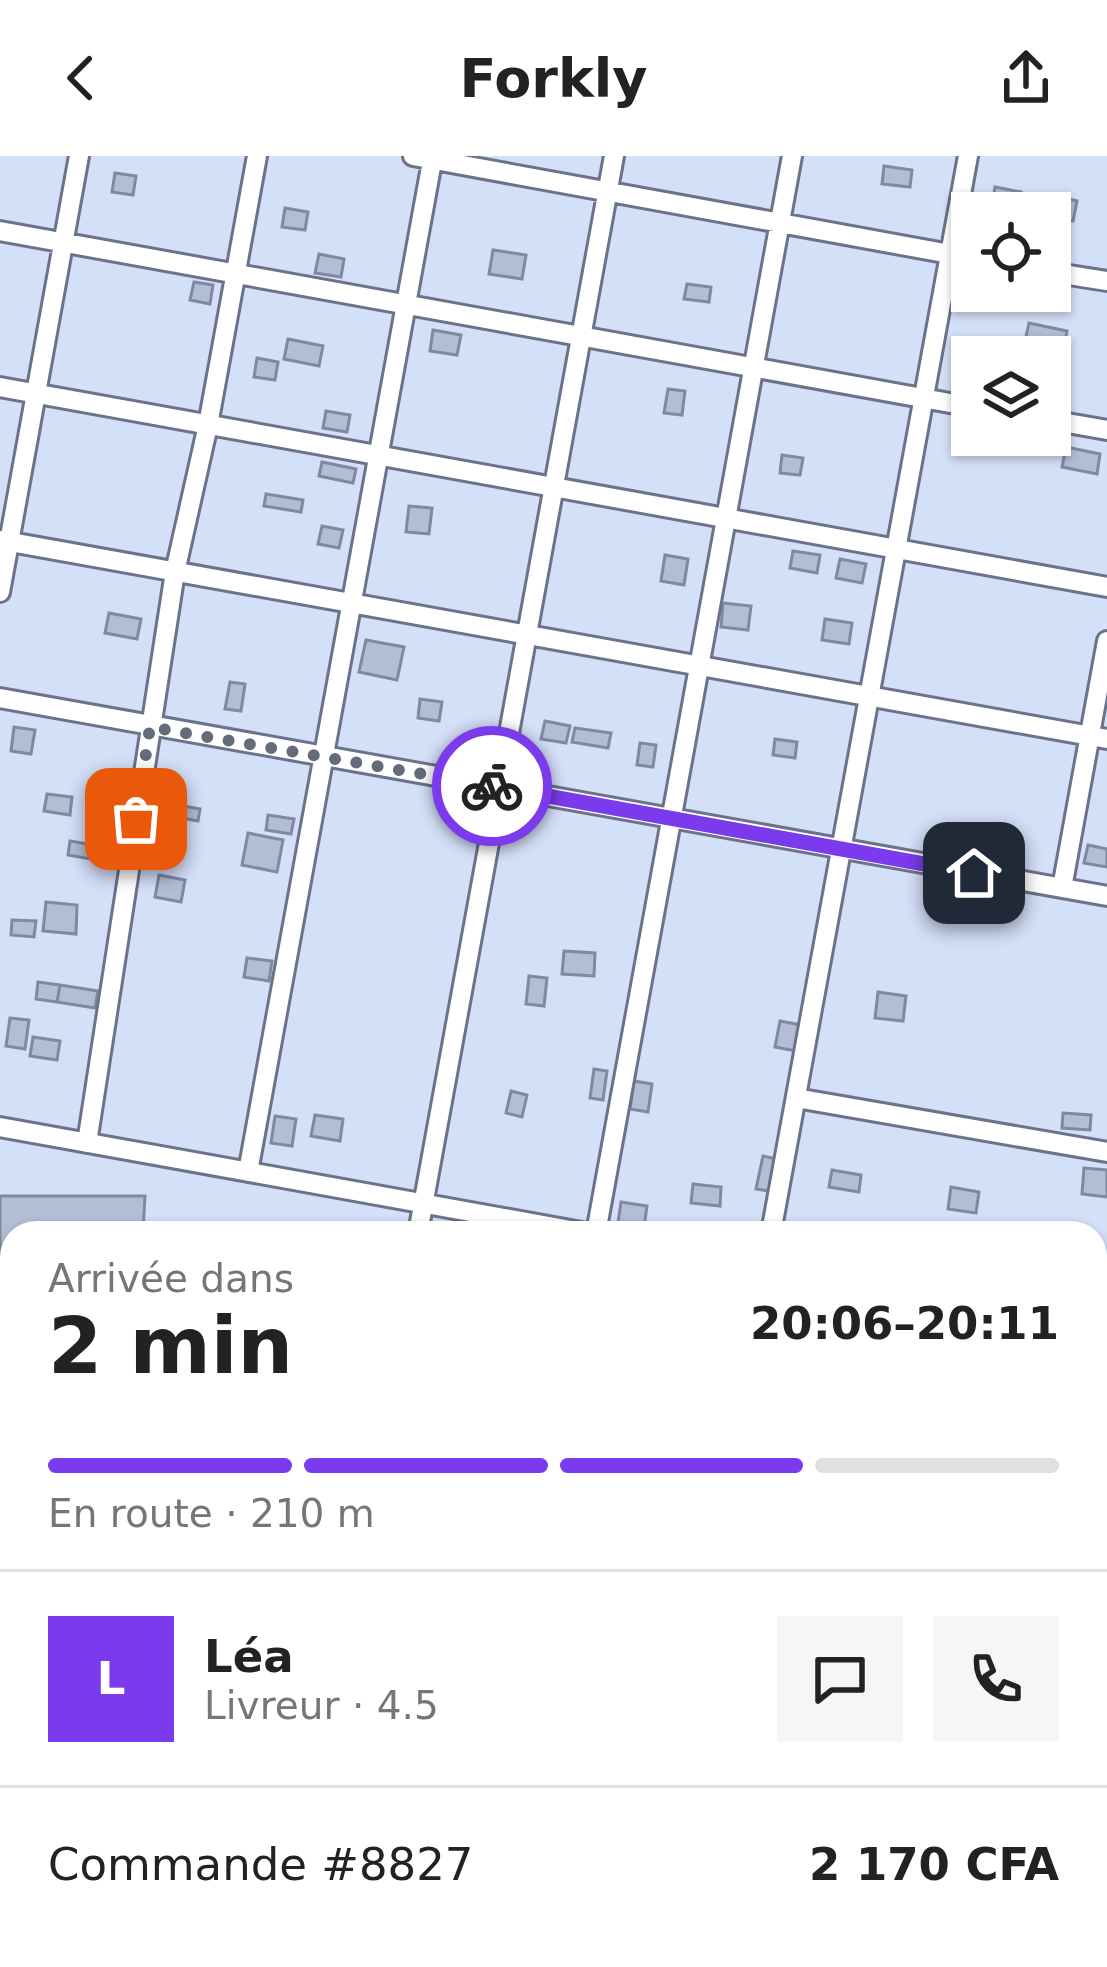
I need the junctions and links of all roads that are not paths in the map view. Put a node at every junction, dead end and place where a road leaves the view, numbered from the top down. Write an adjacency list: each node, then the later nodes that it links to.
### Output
1 (80, 156): 10 (street)
2 (257, 156): 12 (street)
3 (614, 156): 7 (street)
4 (792, 156): 8 (street)
5 (968, 156): 11 (street)
6 (426, 157): 7 (street); 15 (street)
7 (608, 191): 8 (street); 16 (street)
8 (780, 222): 11 (street); 17 (street)
9 (0, 231): 10 (street)
10 (64, 242): 12 (street); 19 (street)
11 (950, 254): 20 (street)
12 (236, 273): 15 (street); 23 (street)
13 (1071, 275): 14 (street)
14 (1107, 281)
15 (406, 304): 16 (street); 25 (street)
16 (581, 335): 17 (street); 26 (street)
17 (754, 366): 20 (street); 27 (street)
18 (0, 387): 19 (street)
19 (36, 394): 23 (street); 28 (street)
20 (923, 399): 21 (street); 29 (street)
21 (951, 404)
22 (1071, 424): 24 (street)
23 (208, 425): 25 (street); 30 (street)
24 (1107, 430)
25 (379, 455): 26 (street); 33 (street)
26 (554, 487): 27 (street); 34 (street)
27 (726, 518): 29 (street); 36 (street)
28 (4, 541): 30 (street); 32 (street)
29 (896, 550): 31 (street); 38 (street)
30 (175, 572): 33 (street); 39 (street)
31 (1107, 587)
32 (0, 592)
33 (351, 604): 34 (street); 41 (street)
34 (526, 635): 36 (street); 42 (street)
35 (1107, 640): 40 (street)
36 (700, 666): 38 (street); 43 (street)
37 (0, 698): 39 (street)
38 (868, 698): 40 (street); 44 (street)
39 (150, 727): 41 (street); 49 (street)
40 (1098, 738): 45 (street)
41 (324, 757): 42 (street); 51 (street)
42 (499, 787): 43 (street); 52 (street)
43 (672, 818): 44 (street); 55 (street)
44 (841, 850): 45 (street); 47 (street)
45 (1062, 888): 46 (street)
46 (1107, 896)
47 (796, 1098): 50 (street); 56 (street)
48 (0, 1127): 49 (street)
49 (87, 1143): 51 (street)
50 (1107, 1152)
51 (248, 1172): 52 (street)
52 (423, 1204): 53 (street); 54 (street)
53 (420, 1221)
54 (519, 1221)
55 (598, 1221)
56 (773, 1221)

